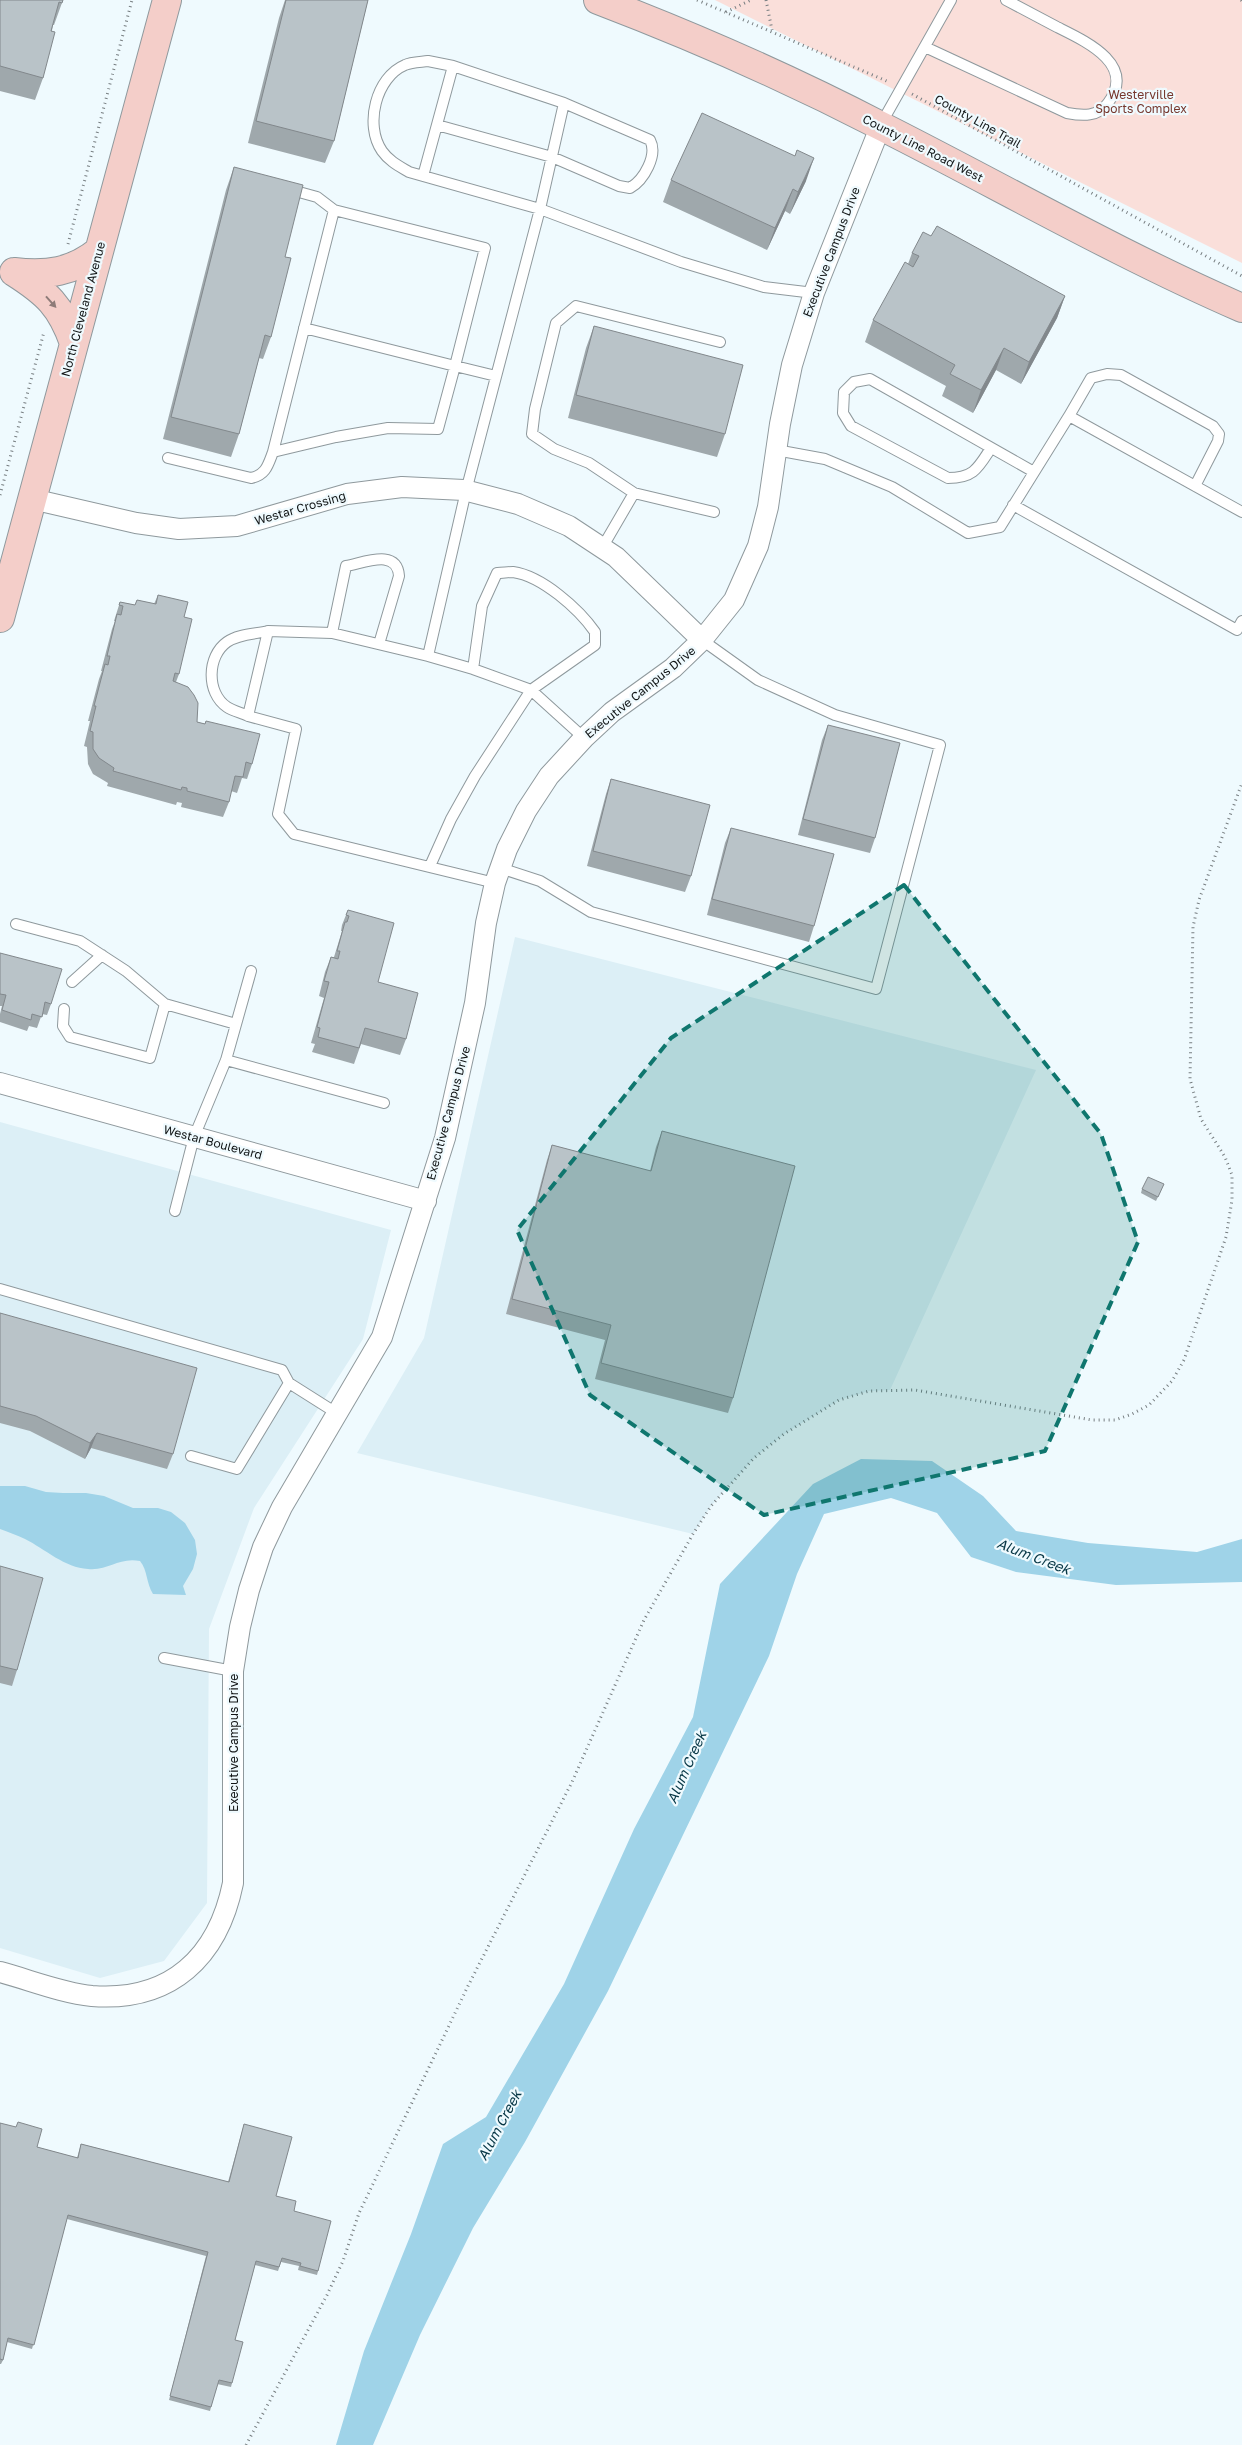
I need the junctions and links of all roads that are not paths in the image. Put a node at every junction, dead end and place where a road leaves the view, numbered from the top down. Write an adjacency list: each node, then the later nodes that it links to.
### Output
1 (167, 0): 15 (main road, North Cleveland Avenue)
2 (598, 0): 9 (main road, County Line Road West)
3 (951, 0): 5 (lane)
4 (1006, 0): 5 (lane)
5 (925, 47): 9 (lane)
6 (453, 66): 7 (lane); 8 (lane); 11 (lane)
7 (564, 103): 10 (lane); 10 (lane)
8 (437, 125): 10 (lane); 11 (lane)
9 (881, 125): 17 (street, Executive Campus Drive); 18 (main road, County Line Road West)
10 (552, 157): 13 (lane)
11 (422, 176): 13 (lane)
12 (281, 188): 14 (lane)
13 (540, 209): 17 (lane); 23 (lane)
14 (334, 210): 19 (lane); 22 (lane)
15 (99, 251): 16 (main road); 21 (main road, North Cleveland Avenue)
16 (7, 270): 21 (main road, one-way to 21)
17 (814, 293): 26 (street, Executive Campus Drive)
18 (1242, 308)
19 (304, 328): 22 (lane); 27 (lane)
20 (720, 342): 32 (lane)
21 (74, 343): 33 (main road, North Cleveland Avenue)
22 (455, 366): 23 (lane); 27 (lane)
23 (496, 376): 31 (lane)
24 (1069, 416): 29 (lane); 30 (lane); 30 (lane)
25 (991, 448): 25 (lane); 29 (lane)
26 (776, 450): 34 (lane); 42 (street, Executive Campus Drive)
27 (273, 452): 28 (lane)
28 (168, 458)
29 (1034, 472): 34 (lane)
30 (1195, 486): 36 (lane)
31 (466, 491): 33 (street, Westar Crossing); 37 (street, Westar Crossing); 44 (lane)
32 (634, 493): 35 (lane); 37 (lane)
33 (32, 499): 38 (main road, North Cleveland Avenue)
34 (1013, 505): 39 (lane)
35 (714, 512)
36 (1242, 512)
37 (602, 548): 42 (street, Westar Crossing)
38 (0, 618)
39 (1242, 621)
40 (268, 631): 41 (lane); 47 (lane); 47 (lane)
41 (332, 633): 43 (lane); 43 (lane)
42 (702, 640): 48 (street, Executive Campus Drive); 50 (lane)
43 (379, 644): 44 (lane)
44 (428, 656): 45 (lane)
45 (473, 669): 46 (lane); 46 (lane)
46 (531, 690): 48 (lane); 49 (lane)
47 (248, 716): 49 (lane)
48 (584, 738): 50 (street, Executive Campus Drive)
49 (430, 866): 50 (lane)
50 (498, 876): 62 (street, Executive Campus Drive)
51 (16, 924): 52 (lane)
52 (102, 955): 54 (lane); 55 (lane)
53 (251, 971): 57 (lane)
54 (72, 982)
55 (165, 1004): 56 (lane); 57 (lane)
56 (64, 1009)
57 (236, 1024): 58 (lane)
58 (226, 1060): 60 (lane); 61 (lane)
59 (0, 1083): 61 (street, Westar Boulevard)
60 (384, 1103)
61 (194, 1137): 62 (street, Westar Boulevard); 63 (lane)
62 (426, 1201): 66 (street, Executive Campus Drive)
63 (175, 1211)
64 (0, 1290): 65 (lane)
65 (289, 1383): 66 (lane); 67 (lane)
66 (338, 1414): 69 (street, Executive Campus Drive)
67 (191, 1456)
68 (164, 1658): 69 (lane)
69 (233, 1671): 70 (street, Executive Campus Drive)
70 (0, 1972)

